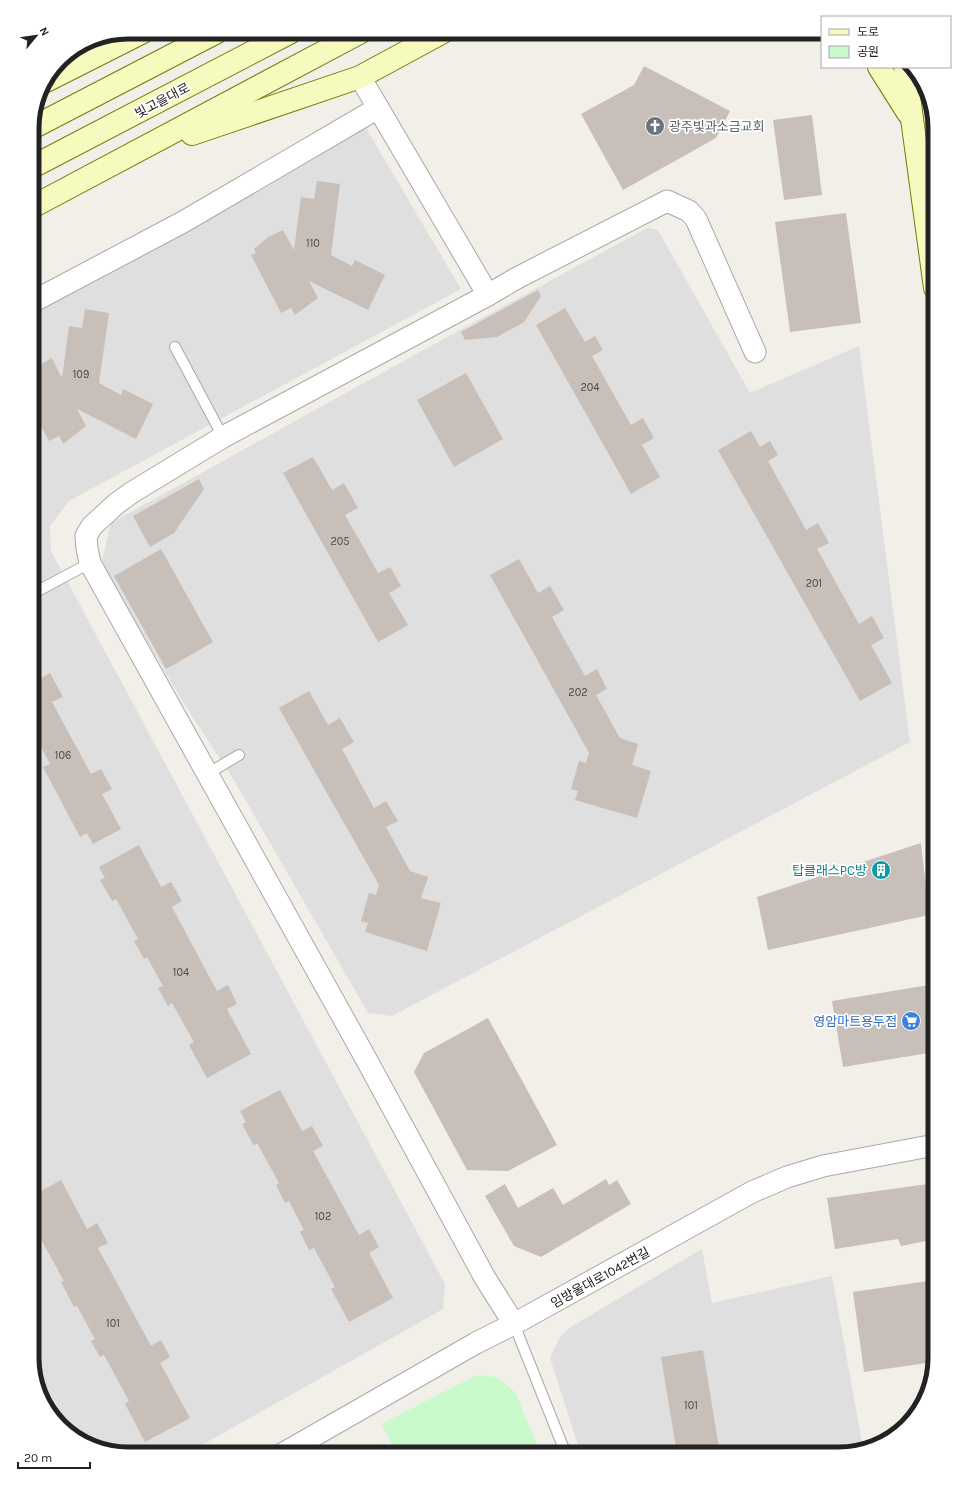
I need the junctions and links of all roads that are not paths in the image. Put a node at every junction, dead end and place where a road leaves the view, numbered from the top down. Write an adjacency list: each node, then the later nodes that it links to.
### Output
1 (129, 39): 10 (main road)
2 (204, 39): 14 (main road)
3 (278, 39): 16 (main road, 빛고을대로)
4 (348, 39): 15 (main road)
5 (423, 39): 7 (main road)
6 (431, 39): 7 (main road)
7 (415, 48): 11 (main road)
8 (880, 68): 13 (main road)
9 (905, 68): 13 (main road)
10 (56, 76)
11 (360, 77): 12 (street); 15 (main road)
12 (378, 108): 19 (street); 20 (street)
13 (913, 120): 18 (main road)
14 (39, 124)
15 (132, 154): 17 (main road)
16 (39, 163)
17 (39, 203)
18 (928, 235)
19 (488, 295): 22 (street); 23 (street)
20 (39, 298)
21 (175, 347): 23 (lane)
22 (755, 352)
23 (223, 437): 24 (street)
24 (90, 563): 25 (lane); 27 (street)
25 (39, 590)
26 (239, 755): 27 (lane)
27 (207, 774): 29 (street)
28 (928, 1146): 29 (street, 임방울대로1042번길)
29 (514, 1324): 30 (street, 임방울대로1042번길); 31 (lane)
30 (294, 1447)
31 (563, 1447)

